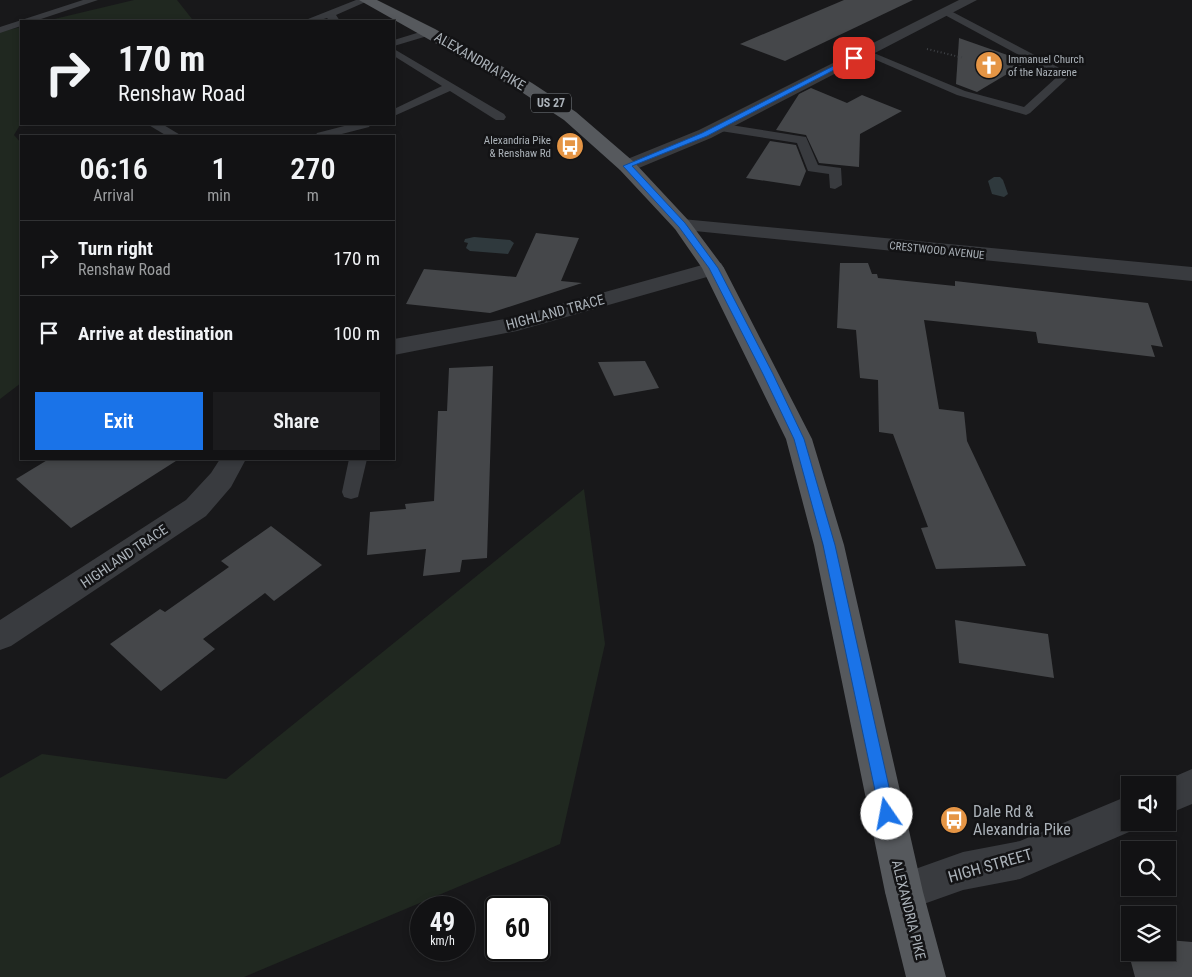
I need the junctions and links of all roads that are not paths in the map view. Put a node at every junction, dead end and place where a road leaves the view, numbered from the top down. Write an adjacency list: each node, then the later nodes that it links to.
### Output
1 (93, 0): 6 (lane)
2 (366, 0): 5 (lane); 10 (main road, ALEXANDRIA PIKE / US 27)
3 (970, 0): 4 (street)
4 (947, 12): 13 (street); 14 (lane)
5 (333, 17): 7 (lane)
6 (28, 20)
7 (314, 20)
8 (20, 23): 9 (lane)
9 (0, 30)
10 (430, 32): 11 (lane); 23 (main road, ALEXANDRIA PIKE / US 27)
11 (395, 43)
12 (395, 53): 15 (lane)
13 (865, 53): 14 (lane); 20 (street)
14 (1065, 76)
15 (450, 87): 16 (lane); 17 (lane)
16 (395, 113)
17 (500, 117)
18 (155, 125): 21 (lane)
19 (361, 125): 22 (lane)
20 (718, 127): 23 (street); 24 (lane)
21 (174, 135)
22 (325, 135)
23 (627, 166): 25 (main road, ALEXANDRIA PIKE / US 27)
24 (836, 185)
25 (682, 225): 26 (main road, ALEXANDRIA PIKE / US 27); 27 (street, CRESTWOOD AVENUE)
26 (713, 268): 28 (street, HIGHLAND TRACE); 36 (main road, ALEXANDRIA PIKE / US 27)
27 (1192, 274)
28 (395, 347)
29 (232, 460): 32 (street, HIGHLAND TRACE)
30 (358, 460): 31 (lane)
31 (351, 492)
32 (0, 637)
33 (1192, 786): 34 (street)
34 (1176, 793)
35 (1121, 817): 36 (street, HIGH STREET)
36 (904, 892): 37 (main road, ALEXANDRIA PIKE / US 27)
37 (926, 977)

